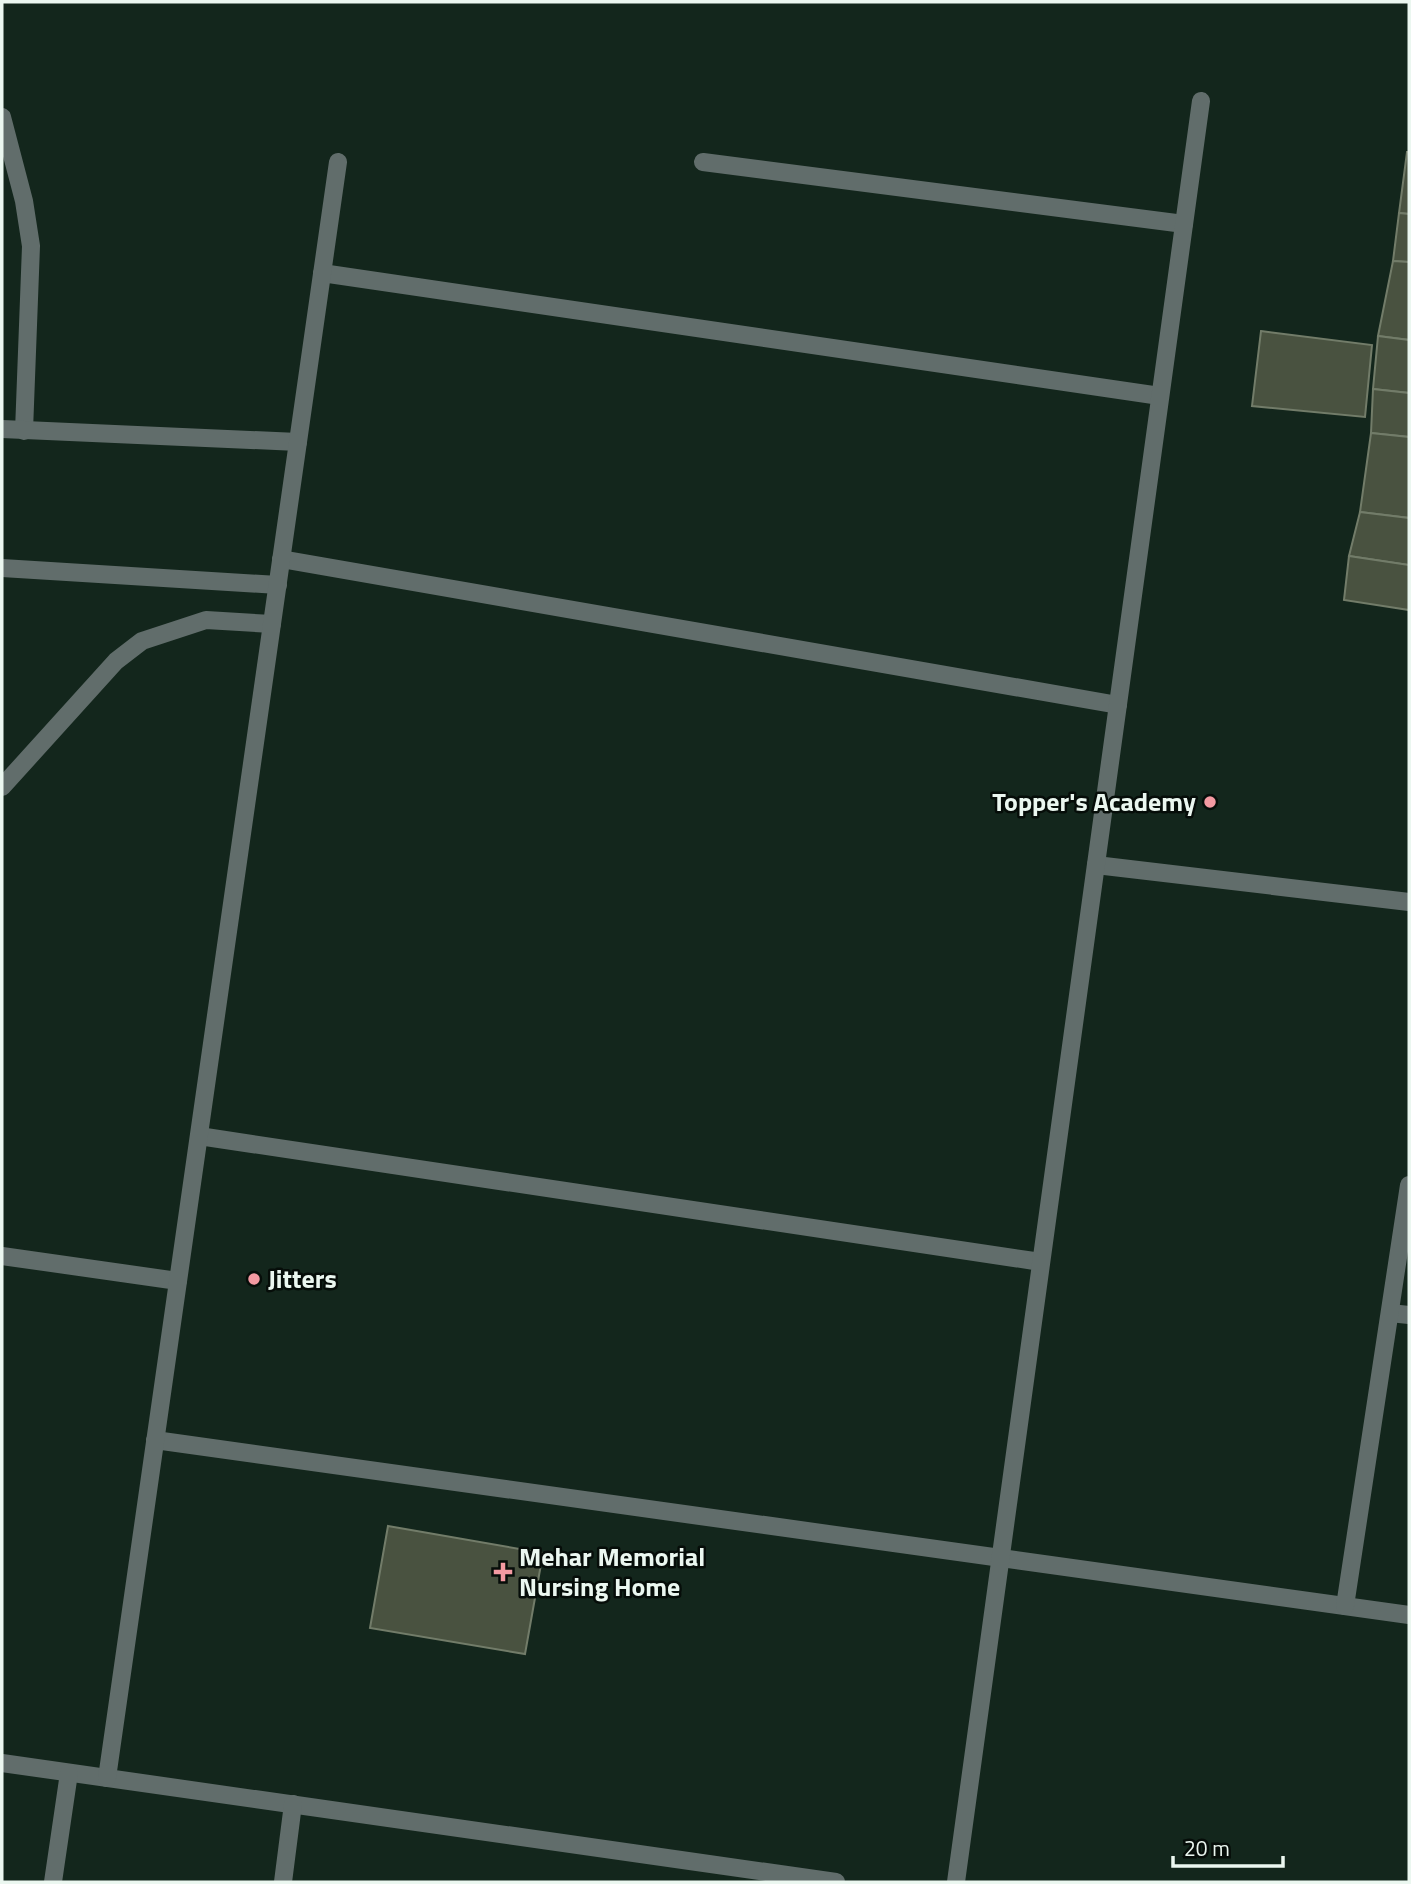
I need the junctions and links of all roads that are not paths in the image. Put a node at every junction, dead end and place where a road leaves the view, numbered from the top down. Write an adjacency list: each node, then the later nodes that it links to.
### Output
1 (1201, 100): 5 (street)
2 (2, 117): 9 (street)
3 (338, 162): 6 (street)
4 (703, 162): 5 (street)
5 (1184, 224): 7 (street)
6 (322, 273): 7 (street); 10 (street)
7 (1160, 396): 15 (street)
8 (2, 429): 9 (street)
9 (24, 431): 10 (street)
10 (298, 443): 11 (street)
11 (281, 559): 13 (street); 15 (street)
12 (2, 568): 13 (street)
13 (278, 585): 14 (street)
14 (272, 624): 16 (street); 19 (street)
15 (1118, 705): 17 (street)
16 (2, 786)
17 (1096, 865): 18 (street); 22 (street)
18 (1409, 902)
19 (199, 1136): 22 (street); 23 (street)
20 (1409, 1185): 24 (street)
21 (2, 1256): 23 (street)
22 (1041, 1262): 27 (street)
23 (178, 1281): 26 (street)
24 (1390, 1313): 25 (street); 28 (street)
25 (1409, 1315)
26 (155, 1440): 27 (street); 32 (street)
27 (1000, 1558): 28 (street); 37 (street)
28 (1345, 1606): 29 (street)
29 (1409, 1615)
30 (2, 1763): 31 (street)
31 (69, 1773): 32 (street); 34 (street)
32 (107, 1778): 33 (street)
33 (293, 1804): 35 (street); 36 (street)
34 (53, 1882)
35 (283, 1882)
36 (836, 1882)
37 (956, 1882)

